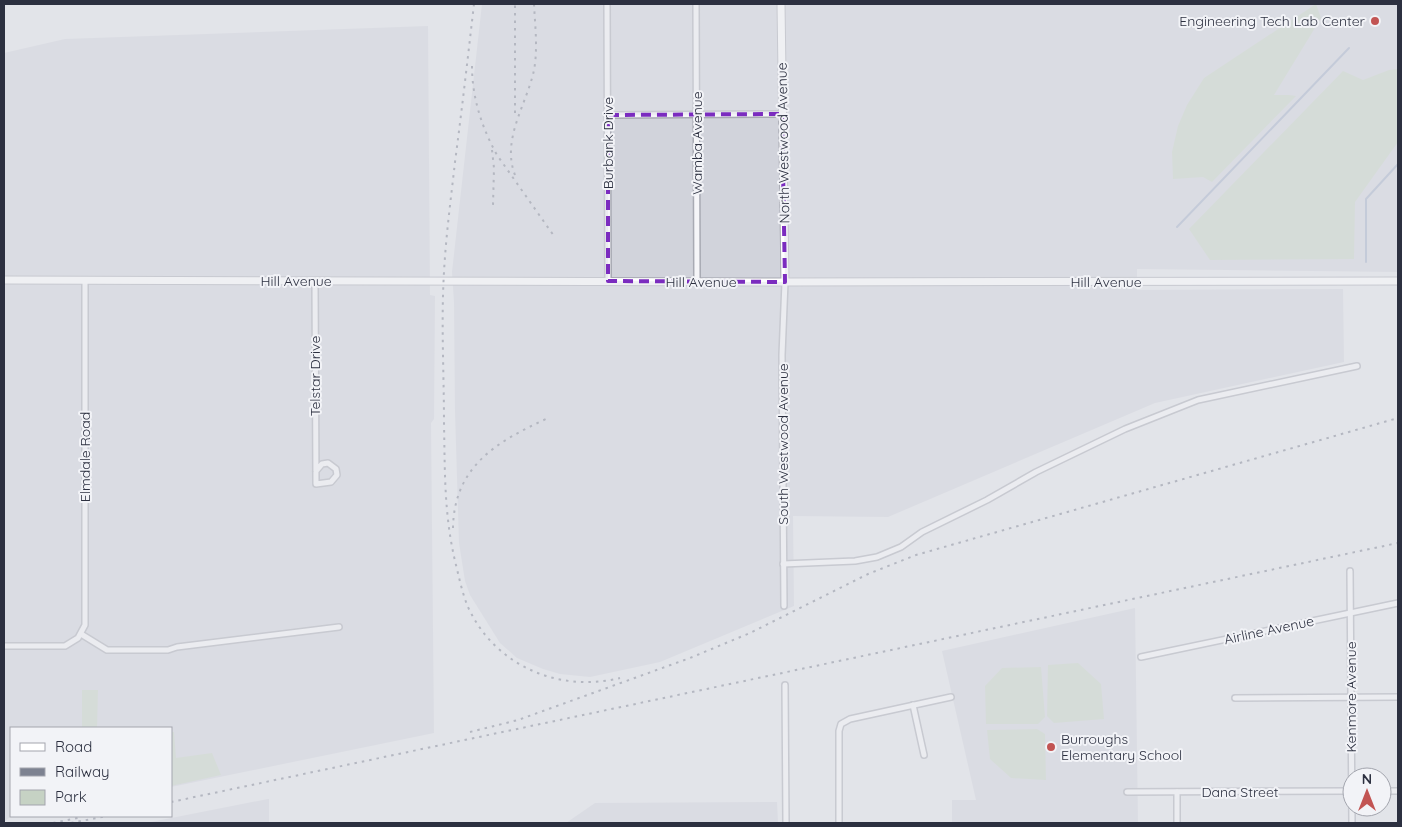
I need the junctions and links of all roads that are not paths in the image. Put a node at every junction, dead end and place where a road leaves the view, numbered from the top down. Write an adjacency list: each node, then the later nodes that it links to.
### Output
1 (608, 4): 6 (street, Burbank Drive)
2 (696, 4): 4 (street, Wamba Avenue)
3 (781, 4): 5 (main road, North Westwood Avenue)
4 (697, 114): 5 (street); 6 (street); 12 (street, Wamba Avenue)
5 (782, 114): 13 (main road, North Westwood Avenue)
6 (608, 115): 10 (street, Burbank Drive)
7 (4, 280): 8 (main road, Hill Avenue)
8 (85, 280): 9 (main road, Hill Avenue); 22 (street, Elmdale Road)
9 (315, 281): 10 (main road, Hill Avenue); 15 (street, Telstar Drive)
10 (608, 281): 12 (main road, Hill Avenue)
11 (1398, 281): 13 (main road, Hill Avenue)
12 (697, 282): 13 (main road, Hill Avenue)
13 (785, 282): 16 (street, South Westwood Avenue)
14 (1357, 366): 16 (street)
15 (316, 471): 15 (street)
16 (784, 564): 19 (street, South Westwood Avenue)
17 (1350, 571): 20 (street, Kenmore Avenue)
18 (1398, 603): 20 (street, Airline Avenue)
19 (784, 606)
20 (1350, 613): 24 (street, Airline Avenue); 26 (street, Kenmore Avenue)
21 (339, 627): 22 (street)
22 (81, 634): 23 (street)
23 (4, 646)
24 (1141, 657)
25 (785, 685): 36 (street)
26 (1351, 697): 27 (street); 29 (street); 32 (street, Kenmore Avenue)
27 (1398, 697)
28 (951, 698): 30 (street)
29 (1235, 698)
30 (913, 706): 31 (street); 37 (street)
31 (924, 756)
32 (1352, 767)
33 (1342, 791): 35 (street, Dana Street)
34 (1127, 792): 35 (street, Dana Street)
35 (1177, 792): 38 (street)
36 (786, 823)
37 (839, 823)
38 (1177, 823)

